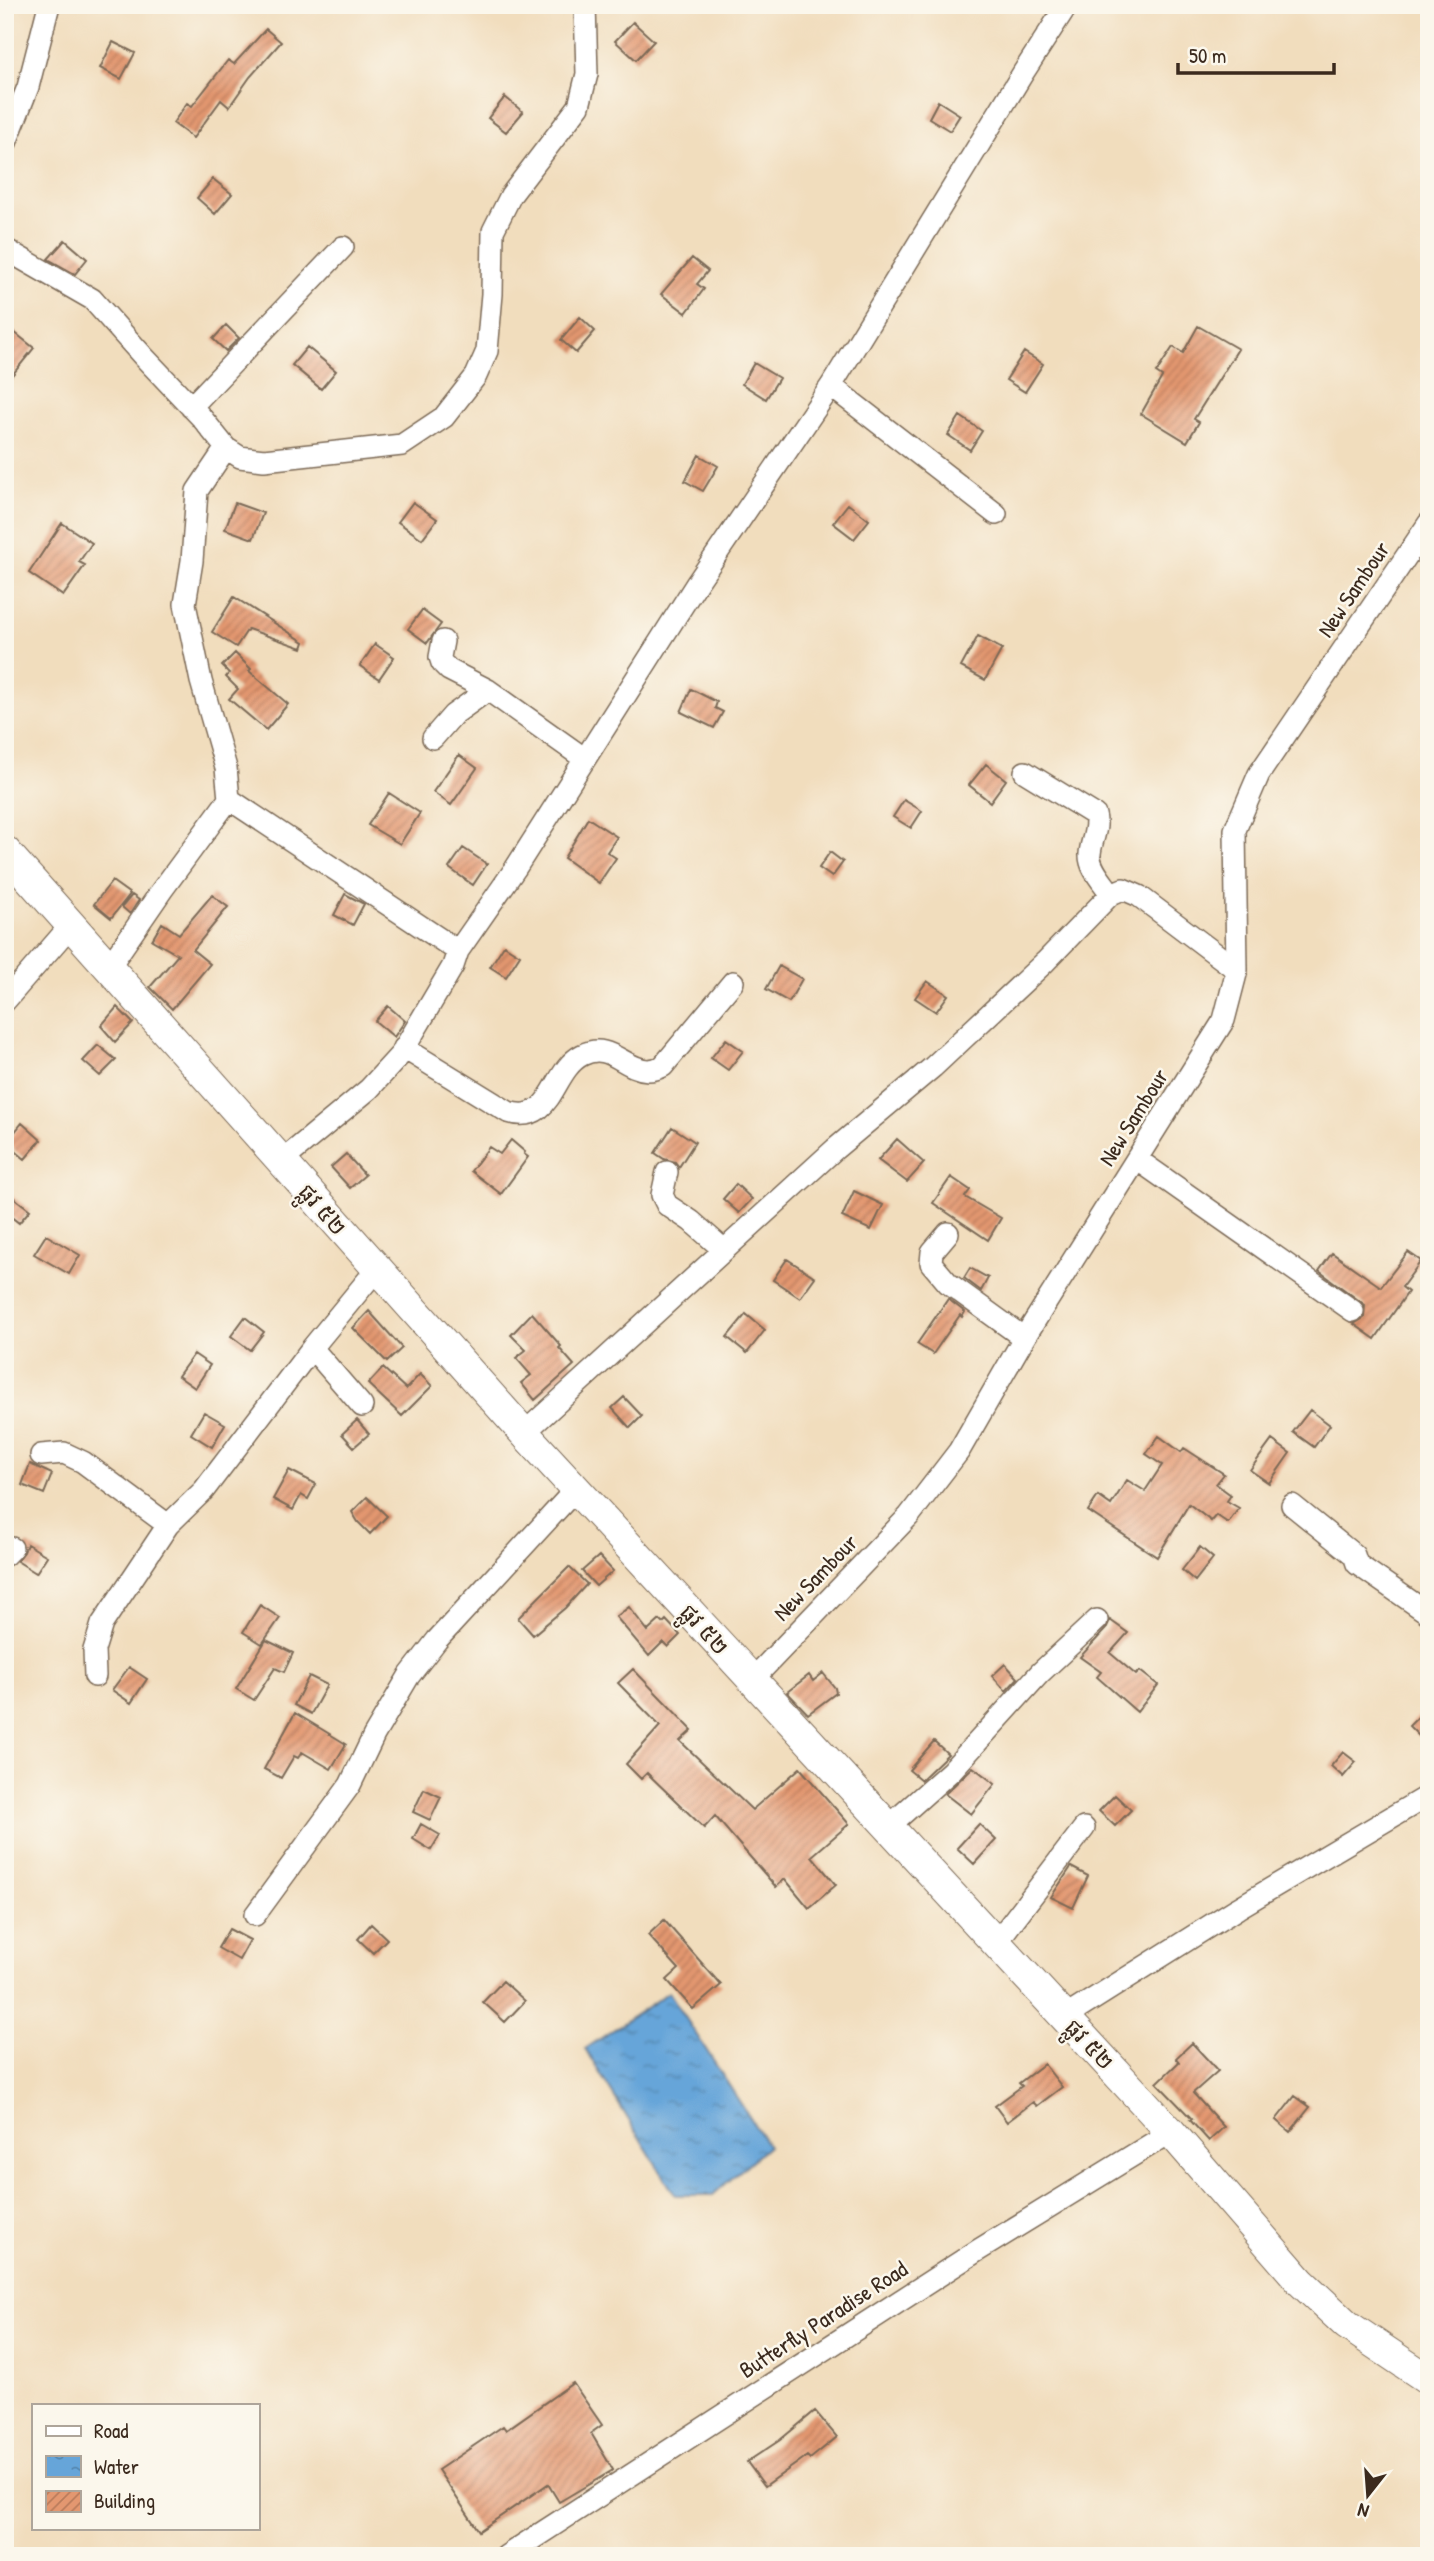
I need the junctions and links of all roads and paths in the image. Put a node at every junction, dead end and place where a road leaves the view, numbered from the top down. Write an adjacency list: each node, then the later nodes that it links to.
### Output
1 (49, 5): 4 (street)
2 (585, 5): 9 (street)
3 (1067, 5): 7 (street)
4 (5, 145)
5 (343, 247): 8 (street)
6 (5, 249): 8 (street)
7 (831, 386): 10 (street); 15 (street)
8 (191, 407): 9 (street)
9 (226, 448): 17 (street)
10 (996, 514)
11 (1429, 523): 23 (street, New Sambour)
12 (443, 642): 13 (street)
13 (488, 690): 14 (street); 15 (street)
14 (433, 738)
15 (585, 760): 21 (street)
16 (1025, 772): 19 (street)
17 (229, 799): 21 (street); 22 (street)
18 (5, 850): 20 (street, ផ្លូវ ៥២)
19 (1111, 894): 23 (street); 31 (street)
20 (71, 925): 22 (street, ផ្លូវ ៥២); 25 (street)
21 (458, 951): 26 (street)
22 (109, 967): 28 (street, ផ្លូវ ៥២)
23 (1237, 970): 27 (street, New Sambour)
24 (733, 982): 26 (street)
25 (5, 1002)
26 (404, 1048): 28 (street)
27 (1138, 1160): 33 (street); 34 (street, New Sambour)
28 (282, 1161): 32 (street, ផ្លូវ ៥២)
29 (667, 1172): 31 (street)
30 (948, 1233): 34 (street)
31 (724, 1250): 37 (street)
32 (376, 1270): 35 (street); 37 (street, ផ្លូវ ៥២)
33 (1353, 1311)
34 (1024, 1338): 45 (street, New Sambour)
35 (312, 1348): 36 (street); 41 (street)
36 (362, 1406)
37 (524, 1433): 39 (street, ផ្លូវ ៥២)
38 (41, 1455): 41 (street)
39 (576, 1489): 45 (street, ផ្លូវ ៥២); 49 (street)
40 (1292, 1505): 42 (street)
41 (168, 1525): 44 (street)
42 (1429, 1614)
43 (1097, 1620): 47 (street)
44 (95, 1676)
45 (752, 1680): 47 (street, ផ្លូវ ៥២)
46 (1429, 1795): 51 (street)
47 (888, 1827): 50 (street, ផ្លូវ ៥២)
48 (1084, 1828): 50 (street)
49 (255, 1914)
50 (996, 1943): 51 (street, ផ្លូវ ៥២)
51 (1065, 2017): 52 (street, ផ្លូវ ៥២)
52 (1171, 2132): 53 (street, ផ្លូវ ៥២); 54 (street, Butterfly Paradise Road)
53 (1429, 2380)
54 (506, 2556)

